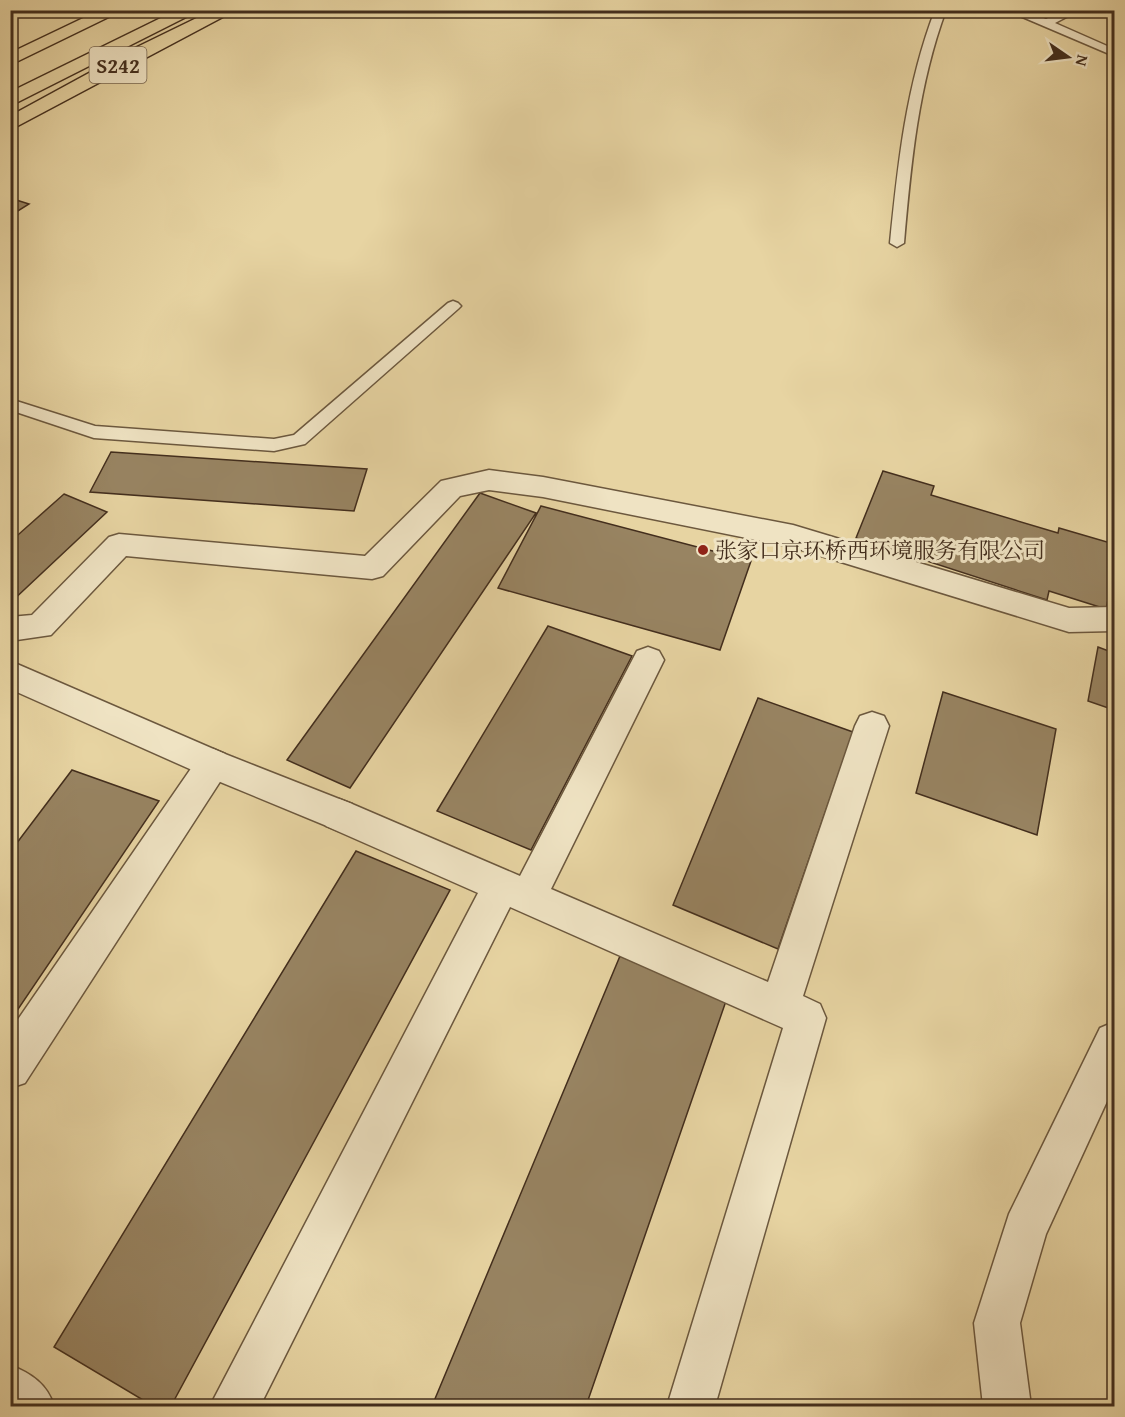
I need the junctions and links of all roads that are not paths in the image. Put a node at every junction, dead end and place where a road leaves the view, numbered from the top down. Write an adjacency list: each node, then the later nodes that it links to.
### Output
1 (115, 10): 10 (main road, S242)
2 (154, 10): 11 (main road)
3 (192, 10): 12 (main road)
4 (228, 10): 13 (main road, S242)
5 (940, 10): 14 (lane)
6 (1011, 10): 8 (lane)
7 (1075, 10): 8 (lane)
8 (1046, 22): 9 (lane)
9 (1114, 53)
10 (10, 60)
11 (10, 78)
12 (10, 100)
13 (10, 124)
14 (897, 243)
15 (453, 306): 16 (lane)
16 (10, 404)
17 (1114, 619): 18 (street)
18 (10, 629)
19 (648, 660): 23 (street)
20 (10, 674): 22 (street)
21 (872, 726): 24 (street)
22 (213, 764): 23 (street); 26 (street)
23 (515, 892): 24 (street); 29 (street)
24 (780, 1005): 30 (street)
25 (1114, 1042): 31 (street)
26 (10, 1068)
27 (10, 1389): 28 (street)
28 (30, 1407)
29 (234, 1407)
30 (691, 1407)
31 (1007, 1407)

